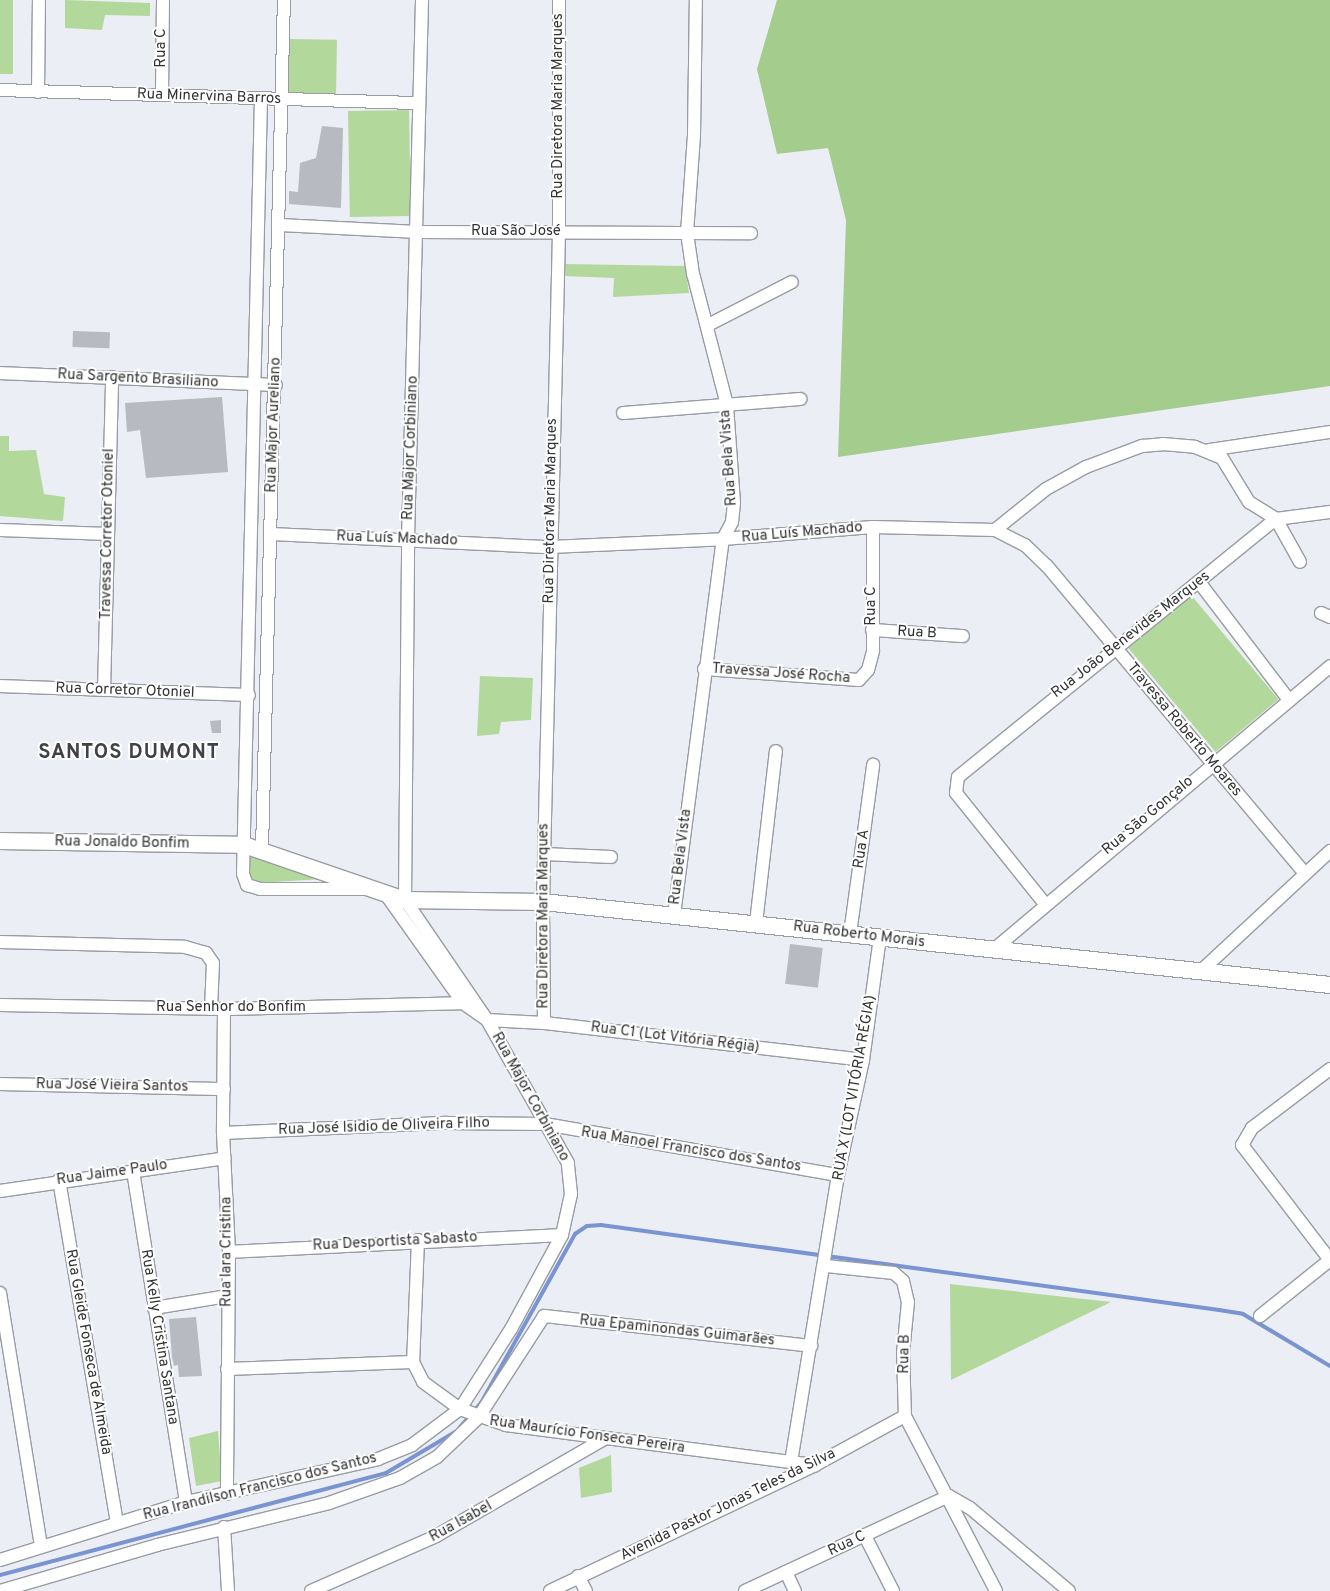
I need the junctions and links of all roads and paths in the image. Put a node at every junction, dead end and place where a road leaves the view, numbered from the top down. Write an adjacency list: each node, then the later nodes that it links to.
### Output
1 (39, 0): 8 (street)
2 (162, 0): 9 (street, Rua C)
3 (284, 0): 11 (street, Rua Major Aureliano)
4 (422, 0): 12 (street, Rua Major Corbiniano)
5 (559, 0): 14 (street, Rua Diretora Maria Marques)
6 (696, 0): 16 (street, Rua Bela Vista)
7 (0, 90): 8 (street, Rua Minervina Barros)
8 (38, 92): 9 (street, Rua Minervina Barros)
9 (162, 95): 10 (street, Rua Minervina Barros)
10 (261, 98): 11 (street, Rua Minervina Barros); 22 (street, Rua Major Aureliano)
11 (282, 99): 12 (street, Rua Minervina Barros); 13 (street, Rua Major Aureliano)
12 (418, 103): 15 (street, Rua Major Corbiniano)
13 (280, 225): 15 (street, Rua São José); 23 (street, Rua Major Aureliano)
14 (559, 231): 15 (street, Rua São José); 16 (street, Rua São José); 38 (street, Rua Diretora Maria Marques)
15 (418, 232): 36 (street, Rua Major Corbiniano)
16 (687, 233): 17 (street, Rua São José); 19 (street, Rua Bela Vista)
17 (752, 233)
18 (792, 282): 19 (street)
19 (708, 325): 25 (street, Rua Bela Vista)
20 (0, 373): 21 (street, Rua Sargento Brasiliano)
21 (112, 377): 22 (street, Rua Sargento Brasiliano); 34 (street, Travessa Corretor Otoniel)
22 (254, 385): 23 (street, Rua Sargento Brasiliano); 49 (street, Rua Major Aureliano)
23 (276, 385): 35 (street, Rua Major Aureliano)
24 (800, 399): 25 (street)
25 (726, 405): 26 (street); 37 (street, Rua Bela Vista)
26 (623, 413)
27 (1330, 432): 28 (street)
28 (1208, 450): 30 (street); 33 (street)
29 (1330, 512): 30 (street)
30 (1276, 519): 39 (street); 40 (street, Rua João Benevides Marques)
31 (873, 527): 33 (street, Rua Luís Machado); 37 (street, Rua Luís Machado); 41 (street, Rua C)
32 (0, 530): 34 (street)
33 (995, 530): 43 (street, Travessa Roberto Moares)
34 (108, 534): 48 (street, Travessa Corretor Otoniel)
35 (271, 534): 36 (street, Rua Luís Machado); 56 (street, Rua Major Aureliano)
36 (408, 539): 38 (street, Rua Luís Machado); 63 (street, Rua Major Corbiniano)
37 (722, 539): 38 (street, Rua Luís Machado); 45 (street, Rua Bela Vista)
38 (550, 546): 58 (street, Rua Diretora Maria Marques)
39 (1300, 562)
40 (1199, 582): 43 (street, Rua João Benevides Marques); 50 (street)
41 (872, 630): 42 (street, Rua B); 46 (street, Rua C)
42 (962, 636)
43 (1115, 646): 52 (street, Travessa Roberto Moares); 65 (street, Rua João Benevides Marques)
44 (1330, 666): 50 (street, Rua São Gonçalo)
45 (704, 668): 46 (street, Travessa José Rocha); 66 (street, Rua Bela Vista)
46 (859, 680)
47 (0, 686): 48 (street, Rua Corretor Otoniel)
48 (104, 690): 49 (street, Rua Corretor Otoniel)
49 (250, 695): 55 (street, Rua Major Aureliano)
50 (1289, 700): 52 (street, Rua São Gonçalo)
51 (776, 751): 67 (street)
52 (1210, 764): 60 (street, Travessa Roberto Moares); 65 (street, Rua São Gonçalo)
53 (873, 765): 68 (street, Rua A)
54 (0, 841): 55 (street, Rua Jonaldo Bonfim)
55 (244, 845): 56 (street); 61 (street, Rua Major Aureliano)
56 (262, 849): 61 (street)
57 (1330, 851): 60 (street)
58 (544, 854): 59 (street); 64 (street, Rua Diretora Maria Marques)
59 (611, 857)
60 (1305, 873): 72 (street)
61 (366, 889): 62 (street)
62 (387, 896): 63 (street, Rua Roberto Morais); 74 (street, Rua Major Corbiniano)
63 (405, 900): 64 (street, Rua Roberto Morais); 78 (street, Rua Major Corbiniano)
64 (543, 902): 66 (street, Rua Roberto Morais); 79 (street, Rua Diretora Maria Marques)
65 (1045, 904): 71 (street, Rua São Gonçalo)
66 (674, 915): 67 (street, Rua Roberto Morais)
67 (756, 923): 68 (street, Rua Roberto Morais)
68 (850, 934): 69 (street, Rua Roberto Morais)
69 (880, 938): 71 (street, Rua Roberto Morais); 80 (street, RUA X (LOT VITÓRIA RÉGIA))
70 (0, 942): 76 (street)
71 (992, 951): 72 (street, Rua Roberto Morais)
72 (1202, 970): 73 (street, Rua Roberto Morais)
73 (1330, 985)
74 (463, 1003): 77 (street, Rua Senhor do Bonfim); 78 (street, Rua Major Corbiniano)
75 (0, 1005): 76 (street, Rua Senhor do Bonfim)
76 (211, 1009): 77 (street, Rua Senhor do Bonfim)
77 (224, 1009): 83 (street, Rua Iara Cristina)
78 (487, 1020): 79 (street, Rua C1 (Lot Vitória Régia)); 84 (street, Rua Major Corbiniano)
79 (544, 1023): 80 (street, Rua C1 (Lot Vitória Régia))
80 (863, 1060): 88 (street, RUA X (LOT VITÓRIA RÉGIA))
81 (1330, 1069): 94 (street)
82 (0, 1084): 83 (street, Rua José Vieira Santos)
83 (224, 1088): 85 (street, Rua Iara Cristina)
84 (545, 1124): 85 (street, Rua José Isidio de Oliveira Filho); 88 (street, Rua Manoel Francisco dos Santos); 91 (street, Rua Major Corbiniano)
85 (223, 1132): 86 (street, Rua Iara Cristina)
86 (225, 1158): 87 (street, Rua Jaime Paulo); 93 (street, Rua Iara Cristina)
87 (133, 1171): 89 (street, Rua Jaime Paulo); 98 (street, Rua Kelly Cristina Santana)
88 (838, 1175): 95 (street, RUA X (LOT VITÓRIA RÉGIA))
89 (59, 1180): 90 (street, Rua Jaime Paulo); 113 (street, Rua Gleide Fonseca de Almeida)
90 (0, 1191)
91 (562, 1235): 92 (street, Rua Desportista Sabasto); 104 (street, Rua Irandilson Francisco dos Santos)
92 (418, 1240): 93 (street, Rua Desportista Sabasto); 102 (street, Rua Maurício Fonseca Pereira)
93 (229, 1252): 97 (street, Rua Iara Cristina)
94 (1330, 1260): 100 (street)
95 (826, 1266): 101 (street, RUA X (LOT VITÓRIA RÉGIA)); 105 (street, Rua B)
96 (0, 1293): 116 (street)
97 (227, 1296): 98 (street); 103 (street, Rua Iara Cristina)
98 (154, 1308): 112 (street, Rua Kelly Cristina Santana)
99 (544, 1316): 101 (street, Rua Epaminondas Guimarães); 106 (street, Rua Irandilson Francisco dos Santos)
100 (1260, 1316)
101 (811, 1346): 108 (street, RUA X (LOT VITÓRIA RÉGIA))
102 (414, 1362): 103 (street); 104 (street, Rua Maurício Fonseca Pereira)
103 (227, 1369): 110 (street, Rua Iara Cristina)
104 (460, 1409): 106 (street, Rua Maurício Fonseca Pereira); 110 (street, Rua Irandilson Francisco dos Santos)
105 (905, 1416): 109 (street, Avenida Pastor Jonas Teles da Silva); 111 (street, Rua B)
106 (478, 1418): 107 (street, Rua Maurício Fonseca Pereira); 114 (street, Rua Irandilson Francisco dos Santos)
107 (604, 1439): 108 (street, Rua Maurício Fonseca Pereira); 122 (street, Rua Isabel)
108 (790, 1462): 109 (street, Rua Maurício Fonseca Pereira)
109 (815, 1465): 119 (street, Avenida Pastor Jonas Teles da Silva)
110 (227, 1494): 112 (street, Rua Irandilson Francisco dos Santos)
111 (949, 1496): 115 (street, Rua C); 128 (street, Rua B); 129 (street)
112 (186, 1502): 113 (street, Rua Irandilson Francisco dos Santos)
113 (116, 1523): 116 (street, Rua Irandilson Francisco dos Santos)
114 (224, 1527): 120 (street, Rua Irandilson Francisco dos Santos); 121 (street)
115 (865, 1536): 118 (street, Rua C); 127 (street)
116 (41, 1545): 117 (street, Rua Irandilson Francisco dos Santos)
117 (0, 1560)
118 (786, 1572): 125 (street, Rua C); 126 (street)
119 (578, 1576): 123 (street, Avenida Pastor Jonas Teles da Silva); 124 (street)
120 (0, 1591)
121 (228, 1591)
122 (311, 1591)
123 (550, 1591)
124 (586, 1591)
125 (745, 1591)
126 (795, 1591)
127 (893, 1591)
128 (996, 1591)
129 (1069, 1591)

